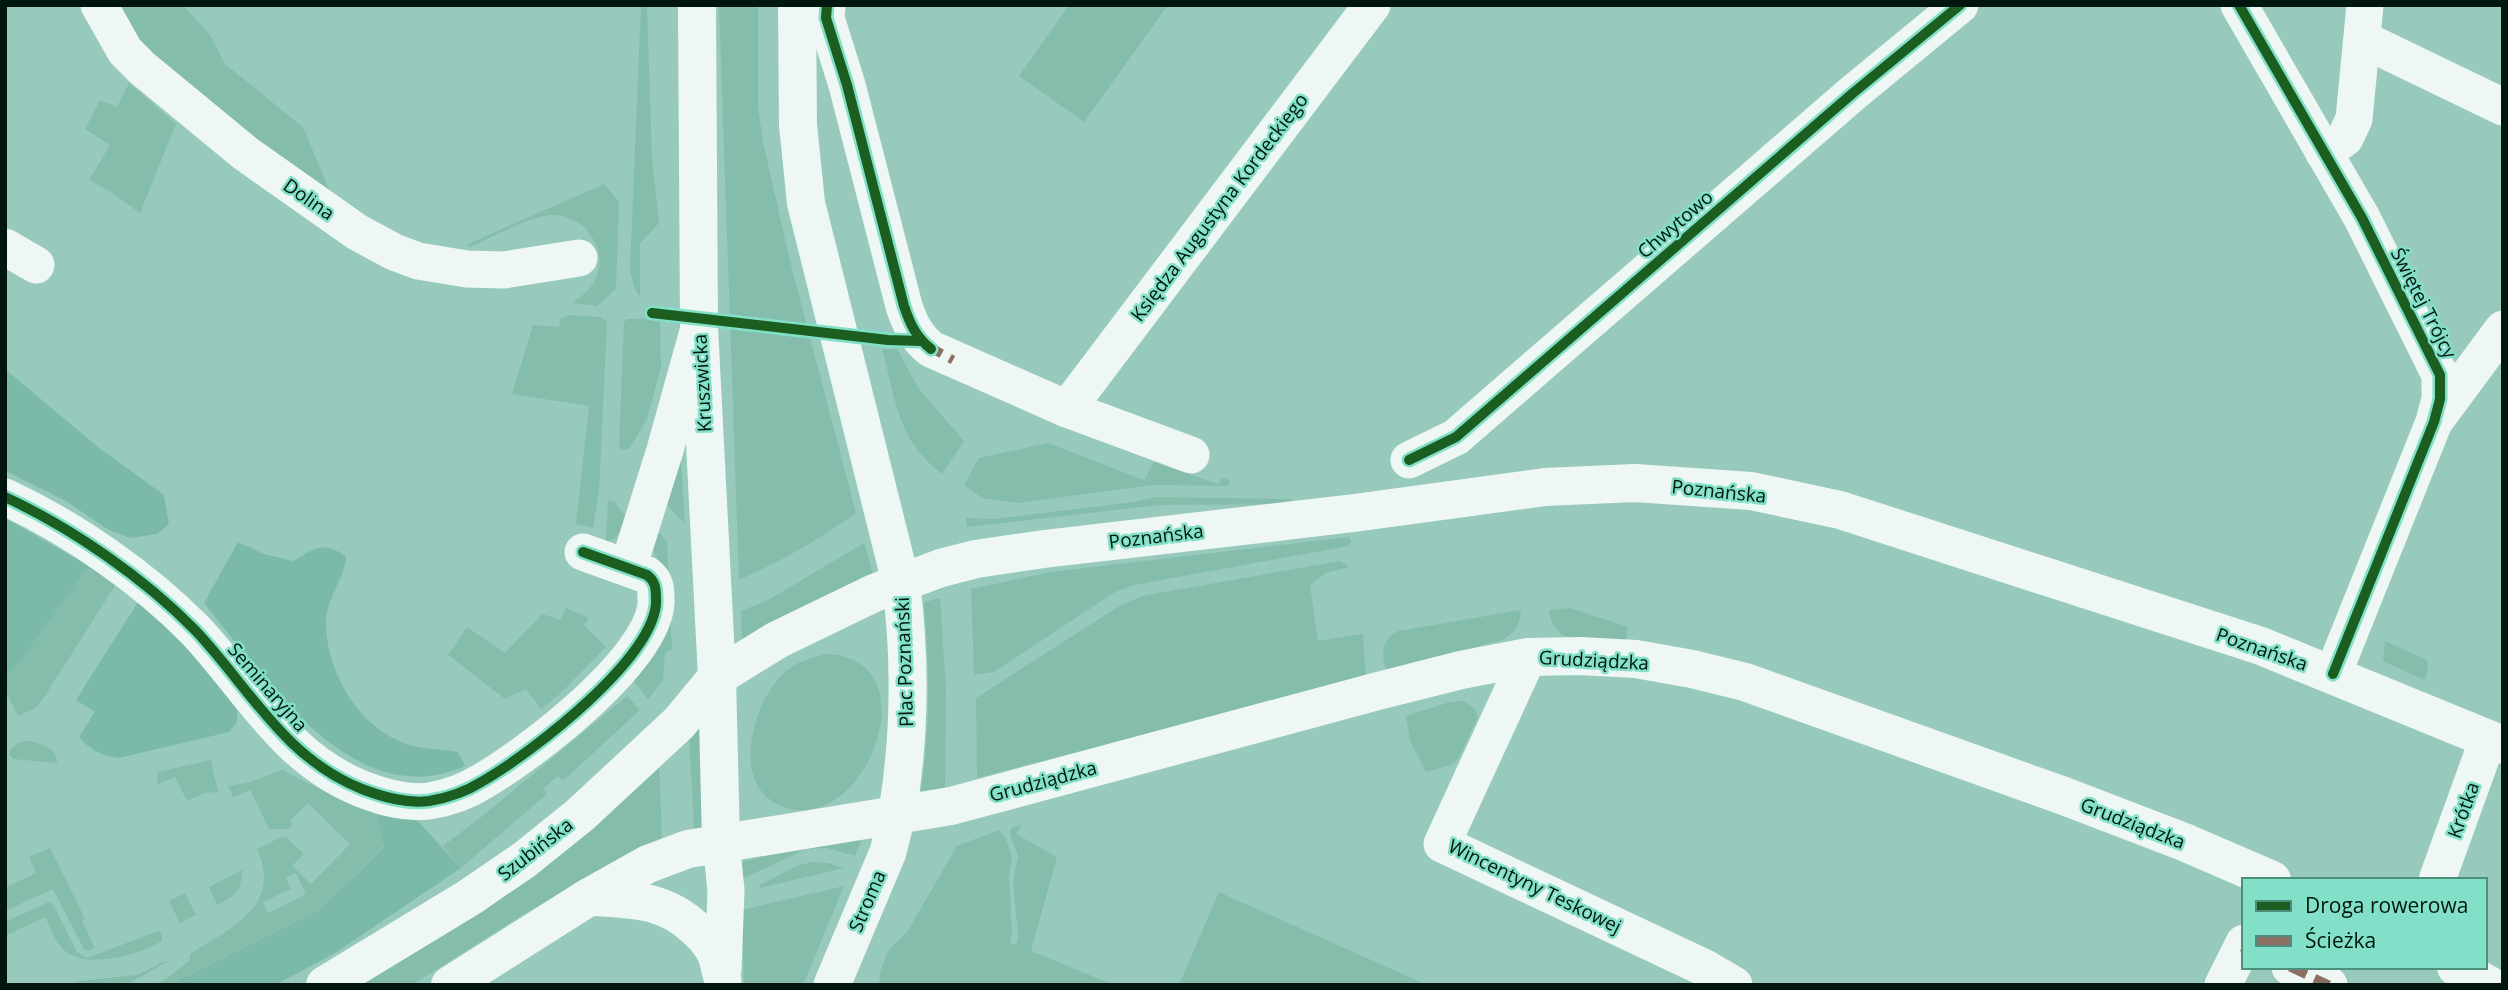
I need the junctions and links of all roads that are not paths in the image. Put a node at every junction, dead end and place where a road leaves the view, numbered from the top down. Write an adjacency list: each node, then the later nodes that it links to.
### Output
1 (99, 5): 12 (street, Dolina)
2 (697, 5): 14 (main road, Kruszwicka)
3 (797, 5): 23 (main road)
4 (827, 5): 16 (street)
5 (1372, 5): 16 (street, Księdza Augustyna Kordeckiego)
6 (1959, 5): 19 (street, Chwytowo)
7 (2239, 5): 10 (street, Świętej Trójcy)
8 (2364, 22): 9 (street); 10 (street)
9 (2503, 107)
10 (2324, 153): 17 (street, Świętej Trójcy)
11 (5, 247): 13 (street)
12 (579, 258)
13 (36, 265)
14 (699, 327): 22 (street); 26 (main road, Kruszwicka)
15 (2503, 329): 17 (street)
16 (1067, 409): 18 (street)
17 (2434, 422): 25 (street, Świętej Trójcy)
18 (1191, 455)
19 (1409, 460)
20 (5, 497): 22 (street, Seminaryjna)
21 (583, 552): 22 (street, Seminaryjna)
22 (628, 568)
23 (901, 583): 25 (main road, Poznańska); 26 (main road, Plac Poznański); 28 (main road, Plac Poznański)
24 (1528, 657): 28 (main road, Grudziądzka); 30 (main road, Grudziądzka); 40 (street, Wincentyny Teskowej)
25 (2333, 674): 27 (main road, Poznańska)
26 (717, 677): 29 (main road); 37 (main road, Szubińska)
27 (2496, 742): 31 (street, Krótka)
28 (897, 815): 29 (main road); 39 (street, Stroma)
29 (721, 842): 32 (main road); 36 (street)
30 (2267, 878)
31 (2438, 878)
32 (589, 897): 36 (street); 38 (main road)
33 (2242, 948): 41 (street)
34 (2294, 969): 42 (street)
35 (2460, 969): 43 (main road)
36 (723, 983)
37 (325, 985)
38 (450, 985)
39 (832, 985)
40 (1734, 985)
41 (2223, 985)
42 (2329, 985)
43 (2489, 985)

